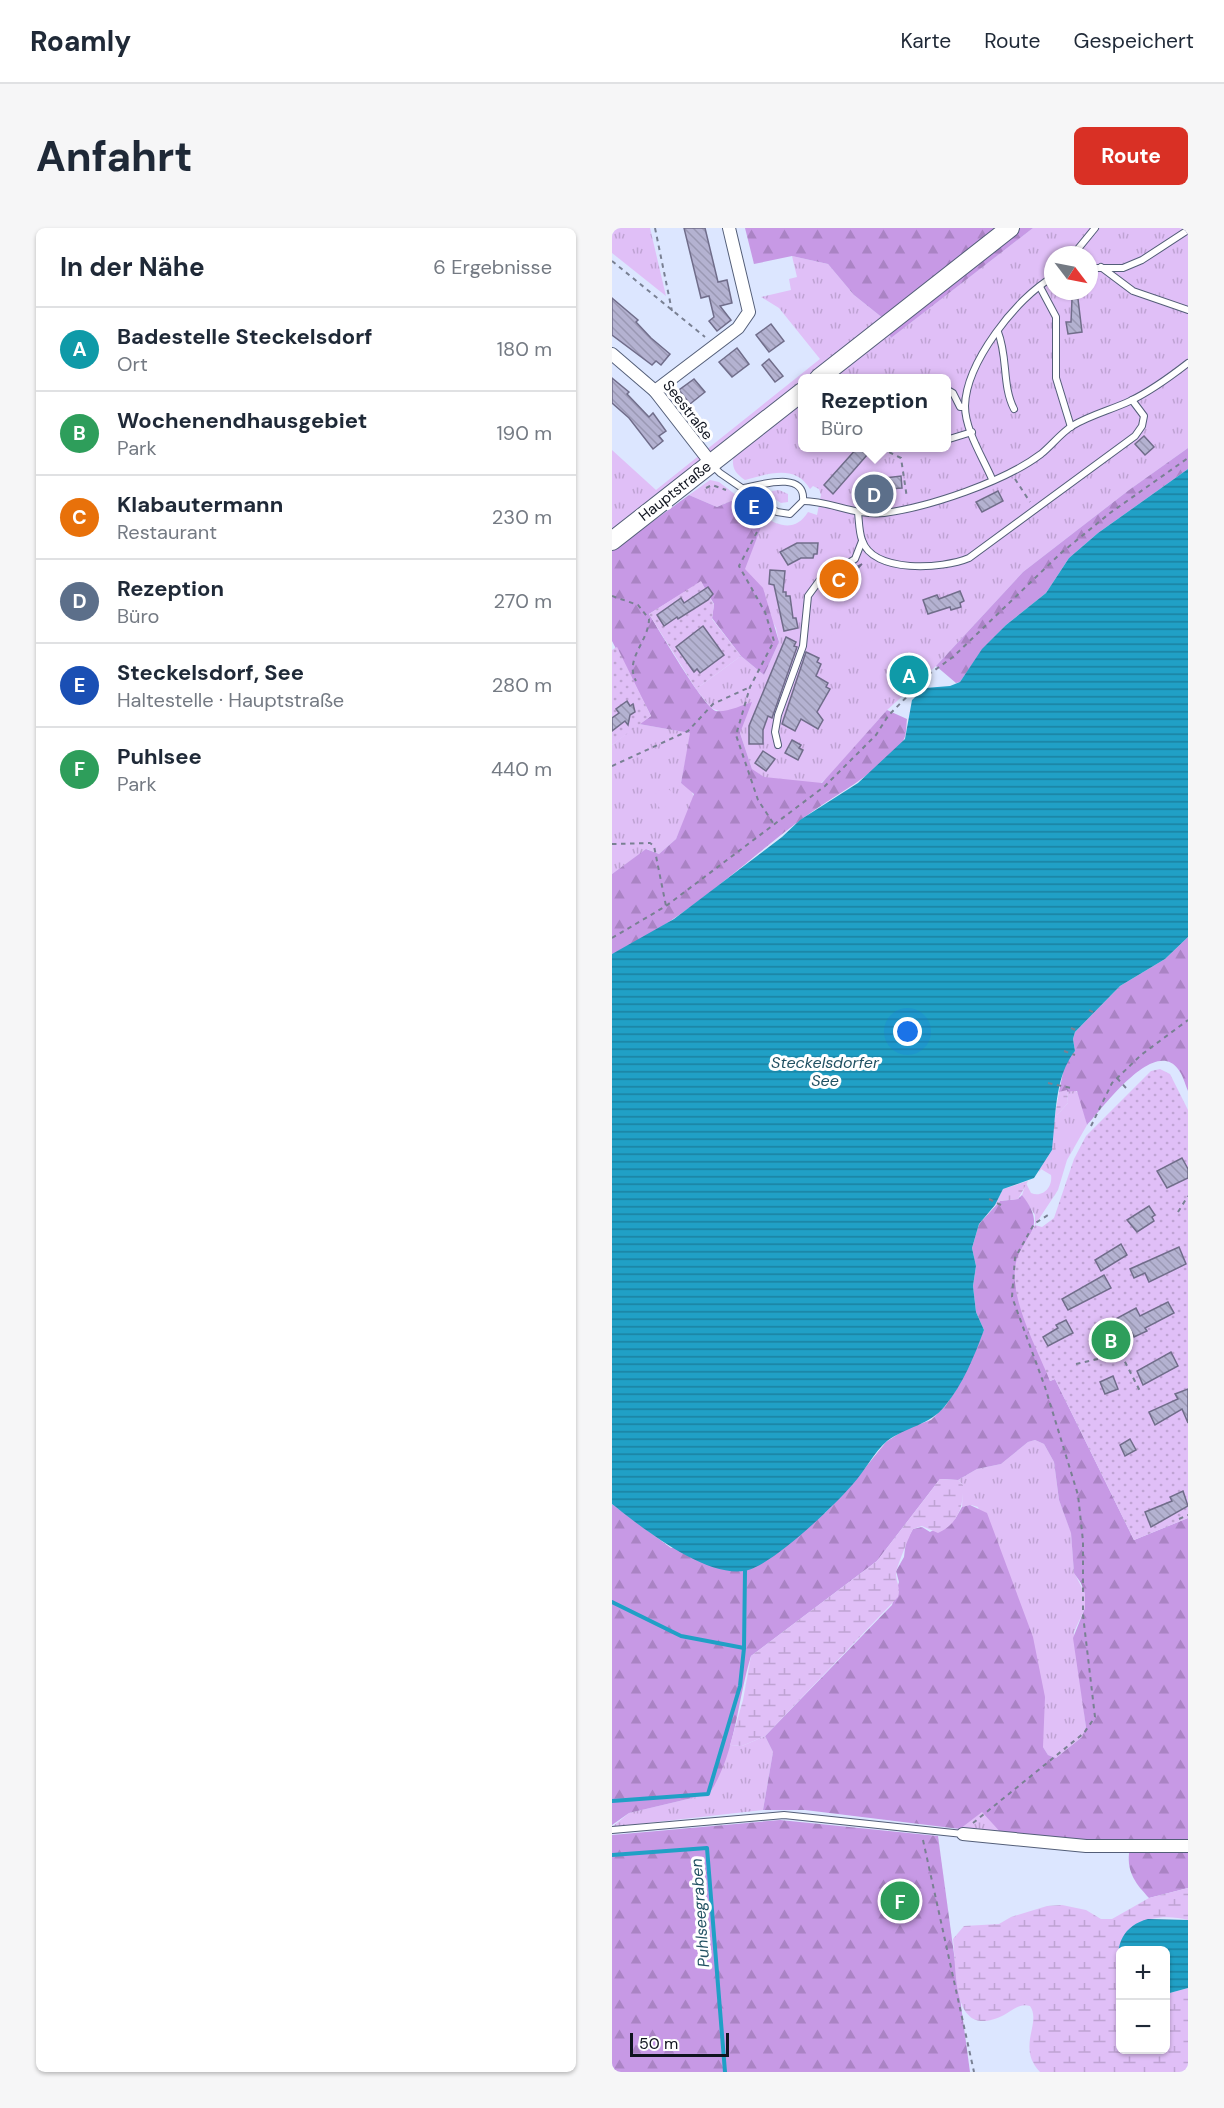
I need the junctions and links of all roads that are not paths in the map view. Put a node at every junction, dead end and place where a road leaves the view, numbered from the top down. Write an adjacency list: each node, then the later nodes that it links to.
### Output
1 (729, 228): 15 (street)
2 (1010, 228): 14 (main road)
3 (1095, 228): 5 (lane)
4 (1188, 230): 7 (lane)
5 (1080, 246)
6 (1098, 267): 7 (lane)
7 (1101, 267): 10 (lane)
8 (1044, 284): 9 (lane)
9 (1040, 287): 11 (lane); 21 (lane)
10 (1188, 310)
11 (998, 332): 19 (lane); 20 (lane)
12 (612, 354): 15 (street, Seestraße)
13 (1188, 363): 18 (lane)
14 (824, 374)
15 (655, 391): 24 (street, Seestraße)
16 (951, 392): 19 (lane)
17 (798, 395): 24 (main road, Hauptstraße)
18 (1132, 400): 21 (lane); 30 (lane)
19 (965, 407): 22 (lane)
20 (1014, 409)
21 (1071, 427): 25 (lane)
22 (972, 432): 23 (lane); 25 (lane)
23 (951, 438)
24 (711, 463): 26 (lane); 29 (main road, Hauptstraße)
25 (992, 479): 28 (lane)
26 (744, 488): 27 (lane); 27 (lane)
27 (803, 501): 28 (lane)
28 (858, 512): 30 (lane)
29 (612, 541)
30 (862, 541): 31 (lane)
31 (777, 745)
32 (612, 1830): 33 (lane)
33 (963, 1834): 34 (street)
34 (1188, 1846)

